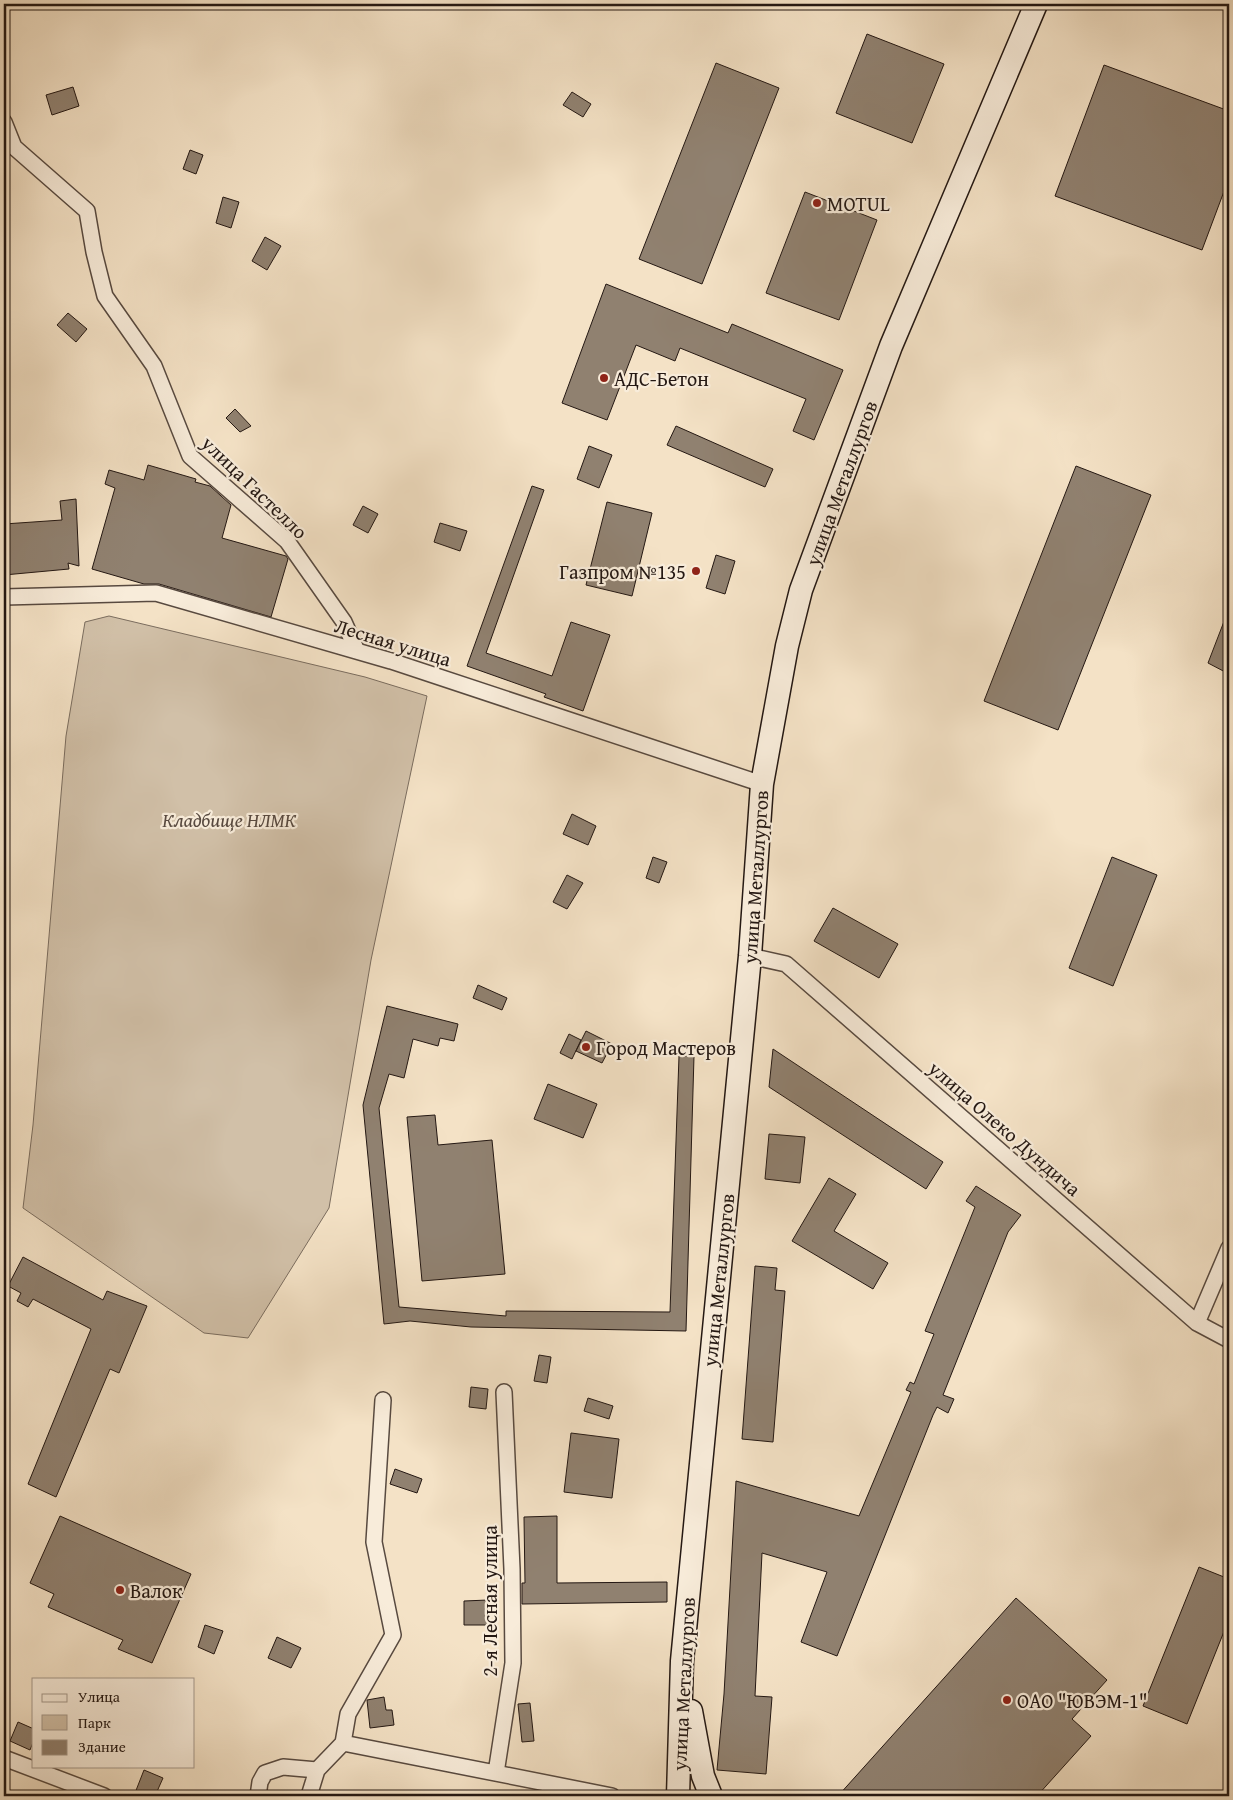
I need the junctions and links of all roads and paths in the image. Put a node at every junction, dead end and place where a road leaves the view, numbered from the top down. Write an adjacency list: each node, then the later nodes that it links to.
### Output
1 (1036, 4): 5 (main road, улица Металлургов)
2 (4, 122): 4 (street, улица Гастелло)
3 (4, 597): 4 (street, Лесная улица)
4 (358, 651): 5 (street, Лесная улица)
5 (762, 784): 6 (main road, улица Металлургов)
6 (750, 956): 8 (street, улица Олеко Дундича); 12 (main road, улица Металлургов)
7 (1229, 1248): 8 (street)
8 (1197, 1323): 9 (street, улица Олеко Дундича)
9 (1229, 1340)
10 (504, 1392): 16 (street, 2-я Лесная улица)
11 (383, 1400): 13 (street)
12 (682, 1661): 21 (main road, улица Металлургов); 22 (main road)
13 (343, 1743): 15 (street); 16 (street)
14 (4, 1758): 17 (street)
15 (317, 1770): 18 (street); 19 (street)
16 (496, 1773): 20 (street)
17 (104, 1796)
18 (258, 1796)
19 (309, 1796)
20 (612, 1796)
21 (678, 1796)
22 (711, 1796)

